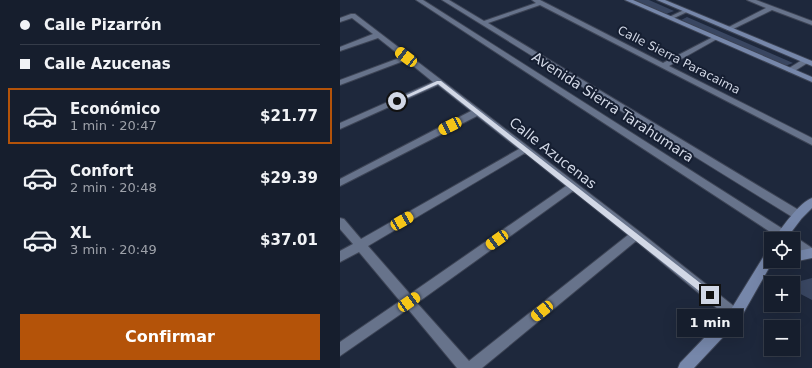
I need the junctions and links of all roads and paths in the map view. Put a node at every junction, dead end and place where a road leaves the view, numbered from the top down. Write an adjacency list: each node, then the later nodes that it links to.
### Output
1 (435, 0): 6 (street)
2 (445, 0): 12 (street, Avenida Sierra Tarahumara)
3 (628, 0): 10 (street)
4 (660, 0): 9 (street)
5 (750, 0): 8 (street)
6 (422, 2): 34 (street, Avenida Sierra Tarahumara)
7 (538, 2): 12 (street); 20 (street, Calle Sierra Paracaima)
8 (772, 8): 13 (street); 14 (street)
9 (686, 11): 10 (street); 14 (street)
10 (670, 18): 16 (street)
11 (340, 20): 15 (street, Calle Azucenas)
12 (483, 23): 32 (street, Avenida Sierra Tarahumara)
13 (812, 23)
14 (728, 29): 19 (street)
15 (378, 35): 17 (street); 18 (street, Calle Azucenas)
16 (715, 38): 20 (street); 21 (street)
17 (340, 49)
18 (406, 57): 23 (street, Calle Azucenas); 24 (street)
19 (809, 63): 21 (street)
20 (663, 66): 27 (street, Calle Sierra Paracaima)
21 (790, 70): 22 (street)
22 (812, 80)
23 (439, 82): 25 (street, Calle Azucenas); 26 (street)
24 (340, 83)
25 (478, 112): 28 (street, Calle Azucenas); 29 (street)
26 (340, 126)
27 (812, 142)
28 (526, 150): 30 (street, Calle Azucenas); 37 (street)
29 (340, 183)
30 (573, 186): 36 (street, Calle Azucenas); 43 (street)
31 (812, 202): 32 (street)
32 (798, 215): 35 (street)
33 (340, 222): 37 (street)
34 (776, 232)
35 (787, 232)
36 (636, 235): 44 (street, Calle Azucenas); 47 (street)
37 (360, 245): 41 (street); 43 (street)
38 (800, 245): 39 (street)
39 (812, 253): 40 (street)
40 (800, 256)
41 (340, 257)
42 (764, 268): 44 (street)
43 (409, 302): 45 (street); 46 (street)
44 (735, 315): 48 (street)
45 (340, 350)
46 (466, 368)
47 (472, 368)
48 (685, 368)

